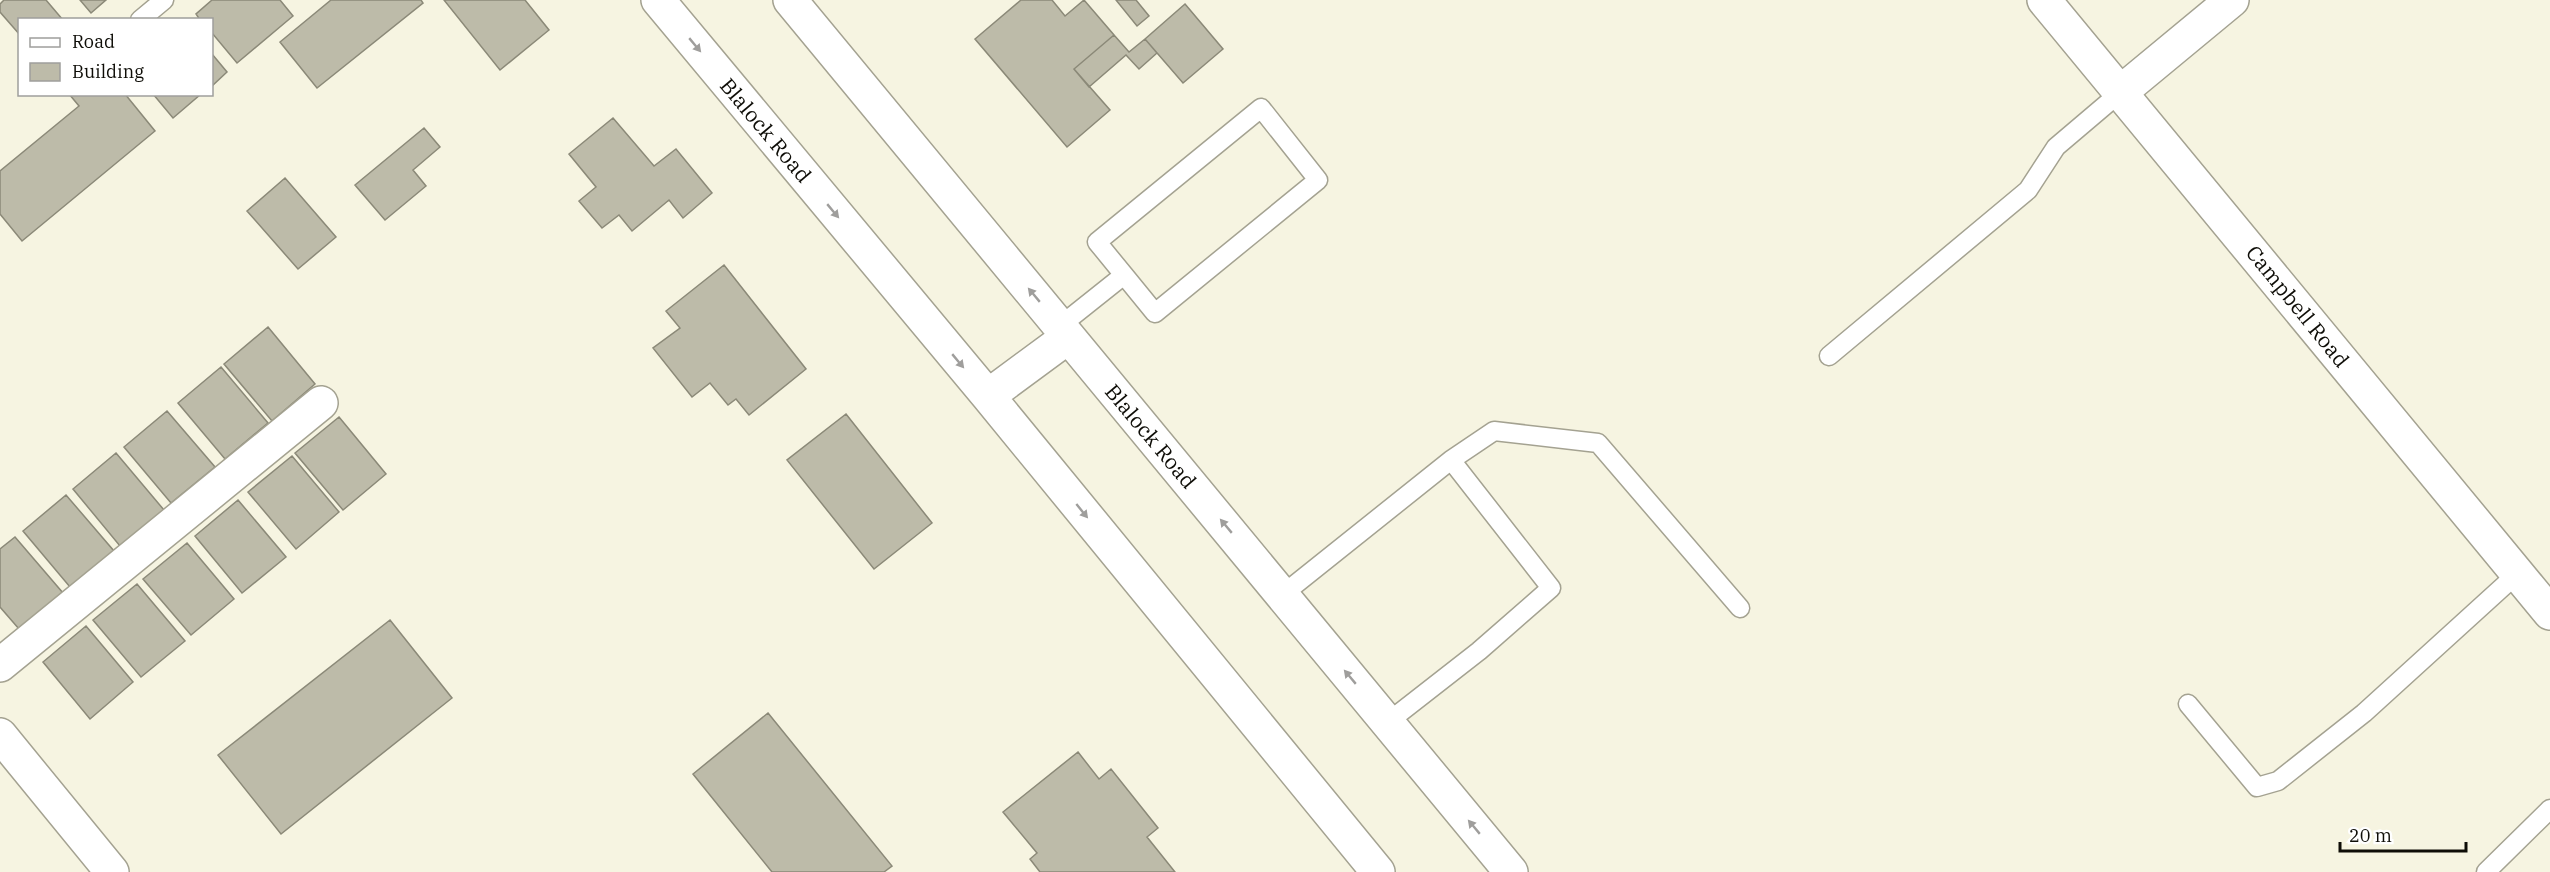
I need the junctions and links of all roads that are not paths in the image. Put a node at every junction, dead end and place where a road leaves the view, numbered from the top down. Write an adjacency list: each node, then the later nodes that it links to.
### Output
1 (164, 0): 6 (lane)
2 (658, 0): 11 (main road, Blalock Road, one-way to 11)
3 (790, 0): 9 (main road, Blalock Road, one-way to 3)
4 (2044, 0): 7 (main road, Campbell Road)
5 (2232, 0): 7 (main road)
6 (142, 18)
7 (2122, 92): 10 (lane); 14 (main road, Campbell Road)
8 (1124, 275): 8 (lane); 9 (lane)
9 (1064, 331): 11 (main road); 15 (main road, Blalock Road, one-way to 9)
10 (1829, 356)
11 (988, 396): 24 (main road, Blalock Road, one-way to 24)
12 (321, 403): 18 (main road)
13 (1451, 460): 15 (lane); 16 (lane); 20 (lane)
14 (2518, 573): 17 (main road, Campbell Road); 19 (lane)
15 (1282, 595): 20 (main road, Blalock Road, one-way to 15)
16 (1740, 608)
17 (2550, 613)
18 (0, 664)
19 (2188, 704)
20 (1388, 722): 25 (main road, Blalock Road, one-way to 20)
21 (4, 749): 23 (main road)
22 (2550, 809): 26 (lane)
23 (112, 872)
24 (1378, 872)
25 (1511, 872)
26 (2486, 872)

